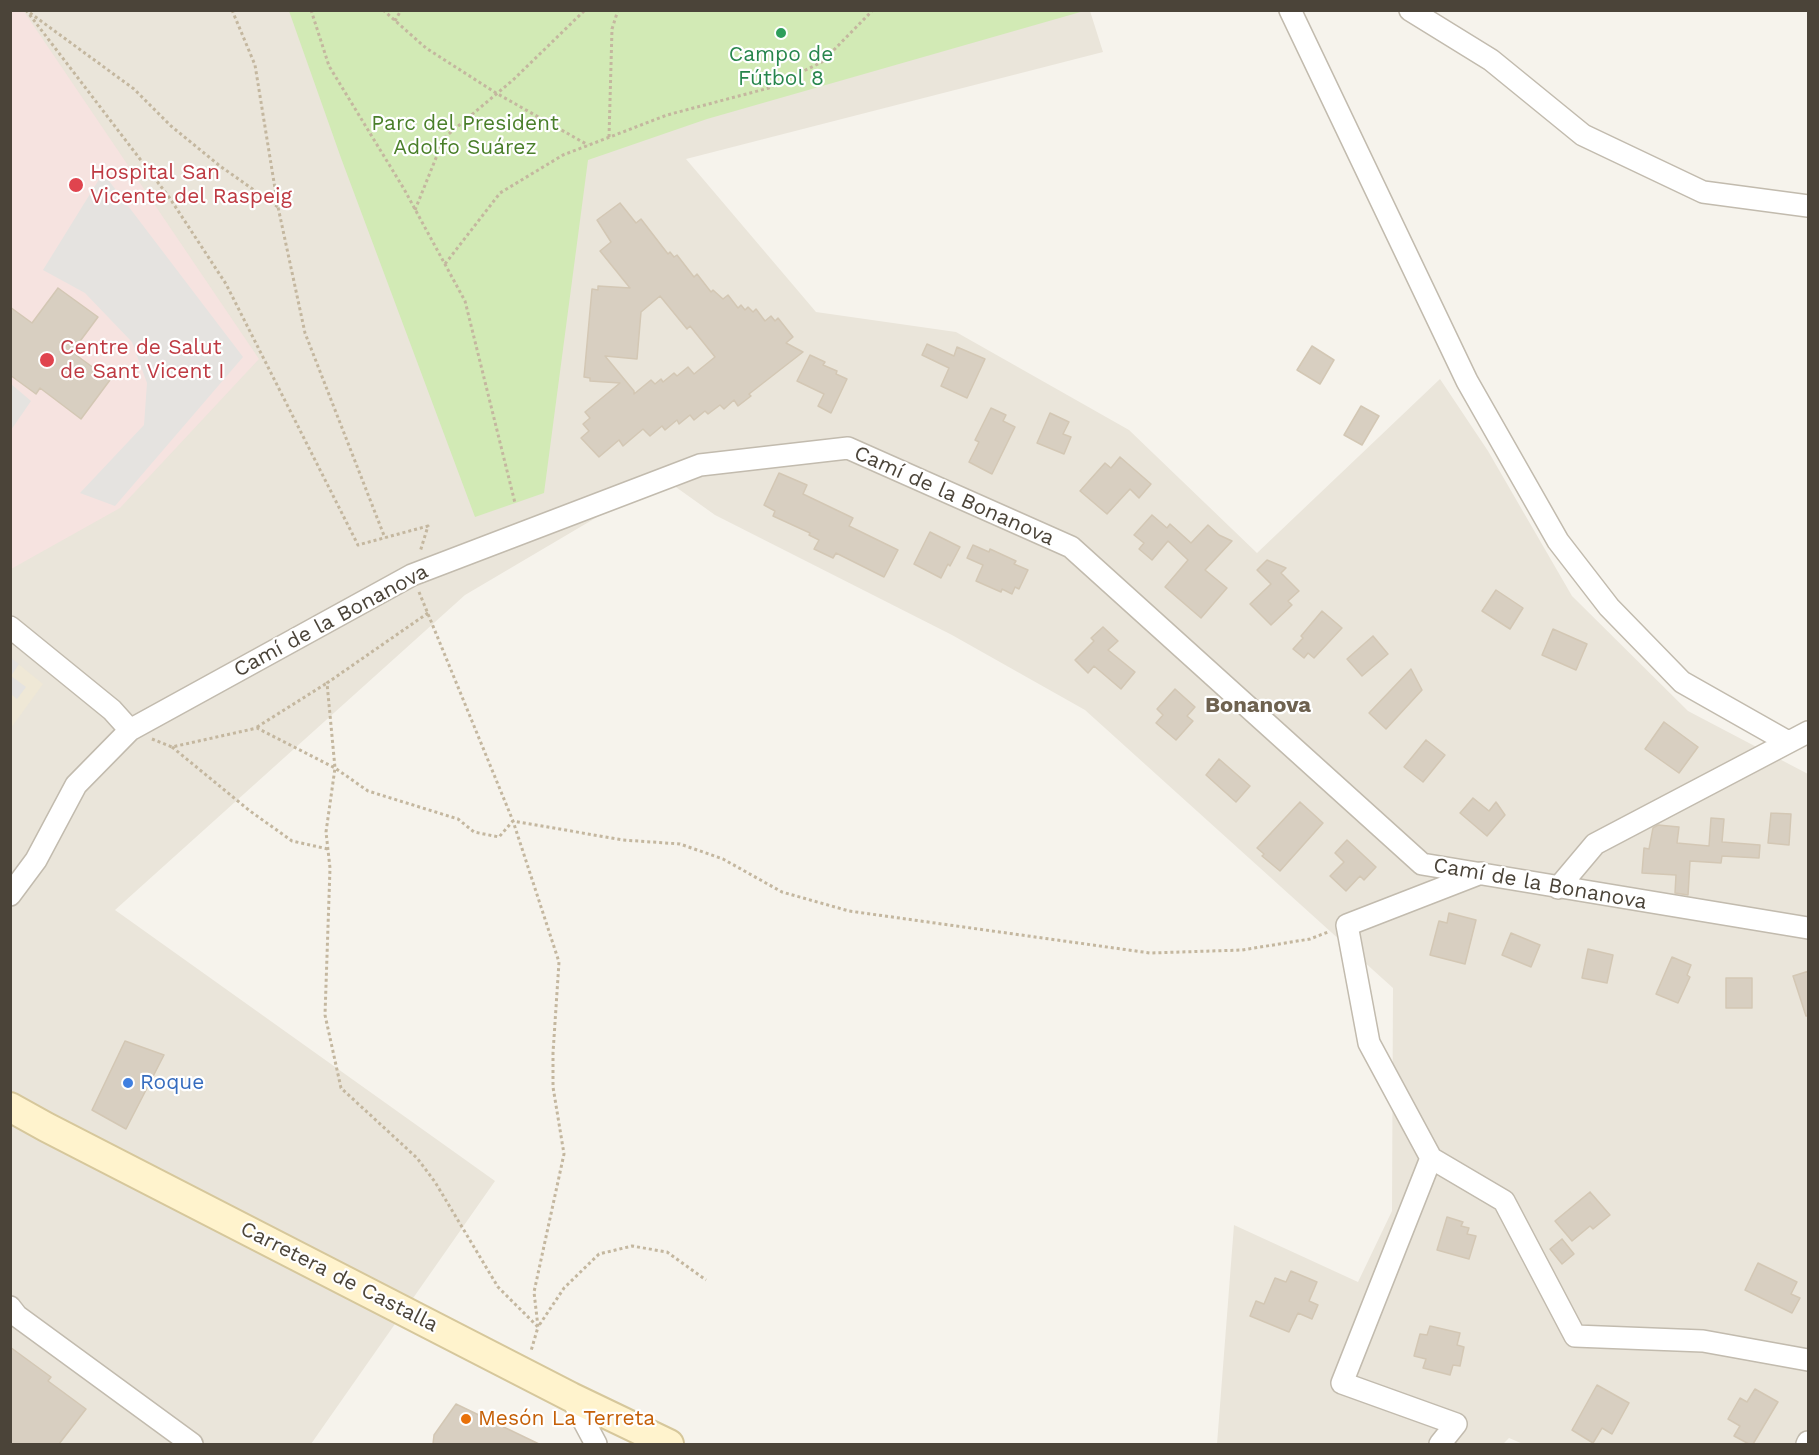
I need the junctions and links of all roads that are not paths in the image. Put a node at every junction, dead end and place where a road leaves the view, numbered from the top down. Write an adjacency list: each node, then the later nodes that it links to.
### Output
1 (1290, 10): 7 (street)
2 (1410, 10): 3 (street)
3 (1809, 206)
4 (10, 627): 5 (street)
5 (130, 730): 8 (street, Camí de la Bonanova); 10 (street, Camí de la Bonanova)
6 (1809, 732): 7 (street)
7 (1788, 742): 9 (street)
8 (1482, 872): 9 (street, Camí de la Bonanova); 13 (street)
9 (1558, 888): 11 (street, Camí de la Bonanova)
10 (10, 895)
11 (1809, 928)
12 (10, 1107): 16 (main road, Carretera de Castalla)
13 (1431, 1158): 15 (street); 20 (street)
14 (10, 1307): 17 (street)
15 (1809, 1360)
16 (571, 1397): 18 (street); 19 (main road, Carretera de Castalla)
17 (192, 1444)
18 (596, 1444)
19 (669, 1444)
20 (1440, 1444)

